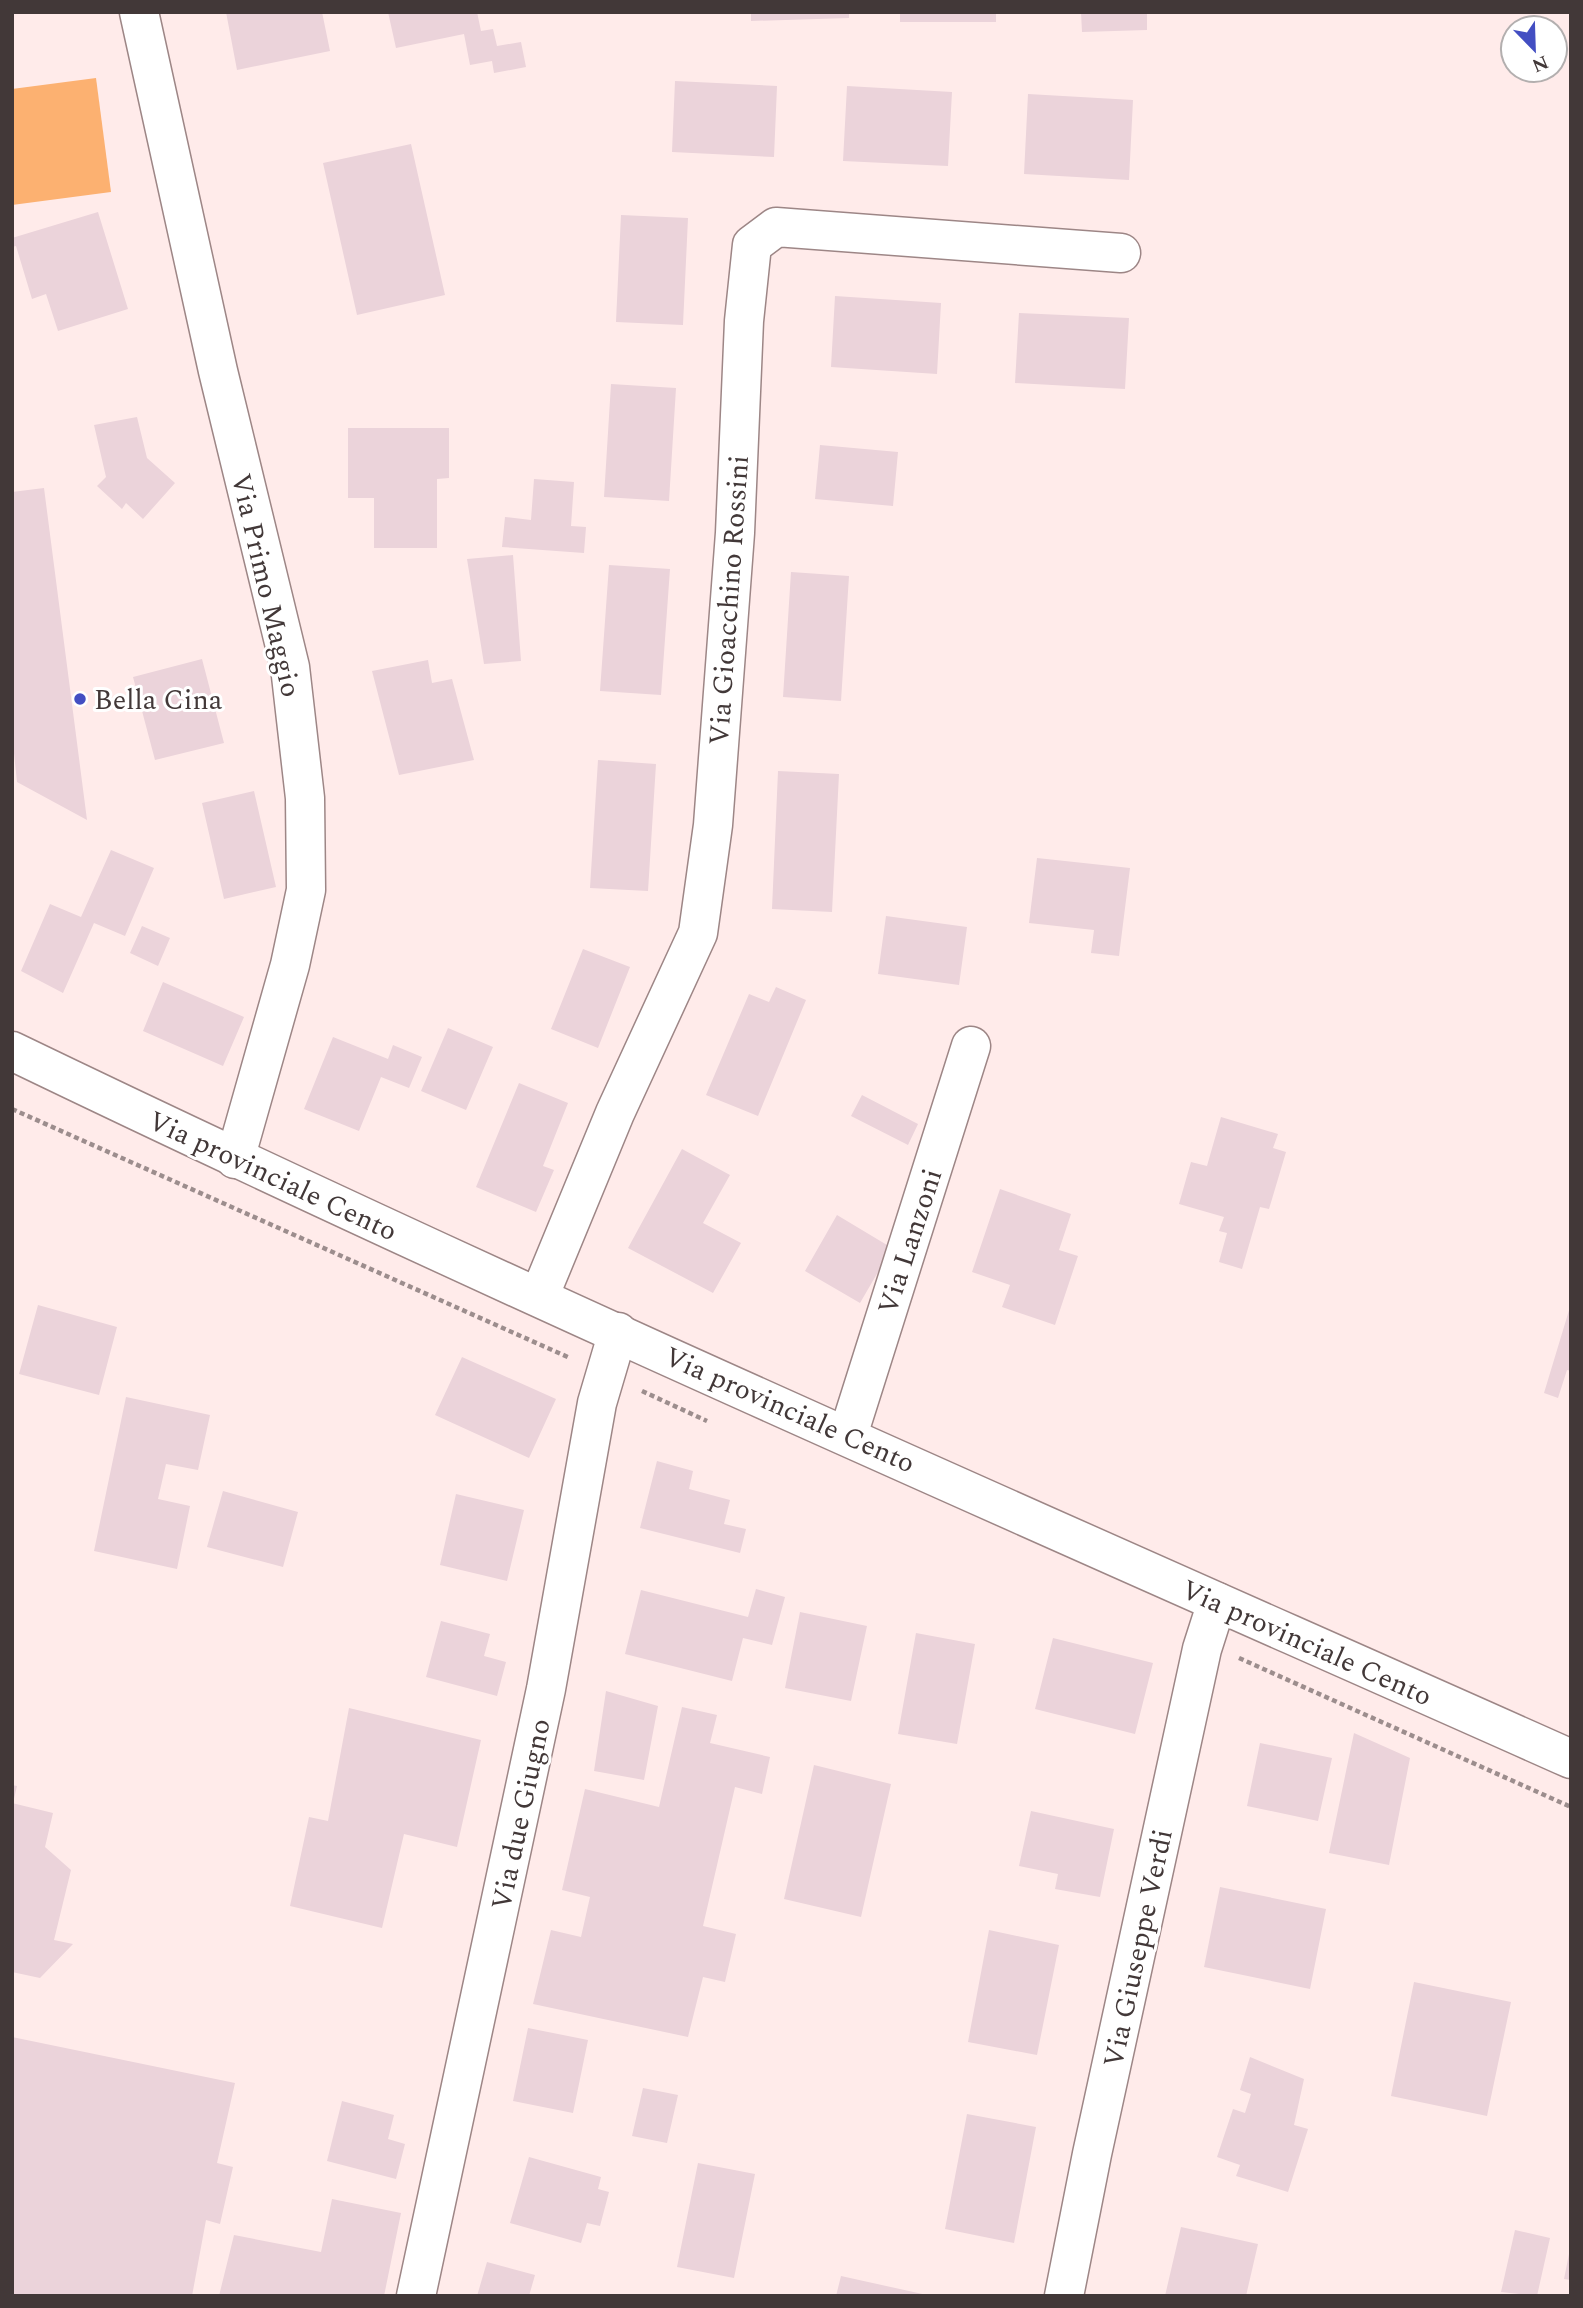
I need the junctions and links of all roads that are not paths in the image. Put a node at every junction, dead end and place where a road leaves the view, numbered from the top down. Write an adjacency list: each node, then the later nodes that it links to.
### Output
1 (139, 12): 5 (street, Via Primo Maggio)
2 (1121, 253): 6 (street, Via Gioacchino Rossini)
3 (971, 1046): 8 (street, Via Lanzoni)
4 (12, 1051): 5 (street, Via provinciale Cento)
5 (236, 1159): 6 (street, Via provinciale Cento)
6 (539, 1297): 7 (street, Via provinciale Cento)
7 (618, 1332): 8 (street, Via provinciale Cento); 11 (street, Via due Giugno)
8 (848, 1435): 9 (street, Via provinciale Cento)
9 (1217, 1602): 10 (street, Via provinciale Cento); 12 (street, Via Giuseppe Verdi)
10 (1571, 1759)
11 (416, 2296)
12 (1064, 2296)

